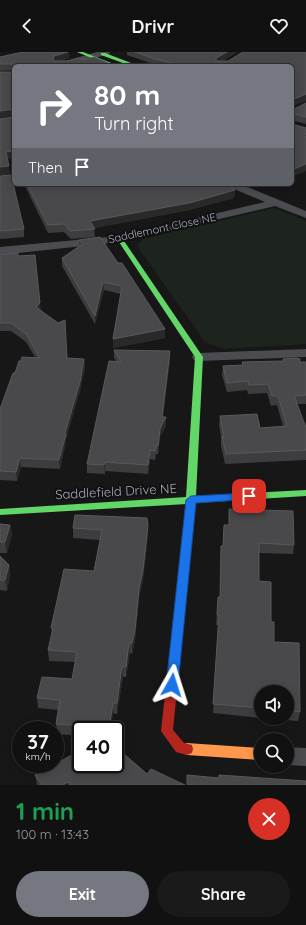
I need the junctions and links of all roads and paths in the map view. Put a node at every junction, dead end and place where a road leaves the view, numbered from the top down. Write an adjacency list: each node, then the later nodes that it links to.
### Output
1 (79, 52): 2 (street)
2 (100, 53): 3 (street); 4 (street); 5 (street)
3 (64, 64)
4 (114, 64)
5 (130, 64)
6 (12, 178): 7 (street)
7 (0, 179)
8 (236, 186): 9 (street)
9 (275, 202): 10 (street); 11 (street, Saddlemont Close NE)
10 (306, 215)
11 (120, 239): 12 (street, Saddlemont Close NE); 14 (street)
12 (0, 251)
13 (306, 353): 14 (street)
14 (199, 357): 16 (street)
15 (306, 493): 16 (street, Saddlefield Drive NE)
16 (191, 500): 17 (street, Saddlefield Drive NE); 18 (street)
17 (0, 512)
18 (254, 753)
19 (294, 756): 20 (street)
20 (306, 757)

